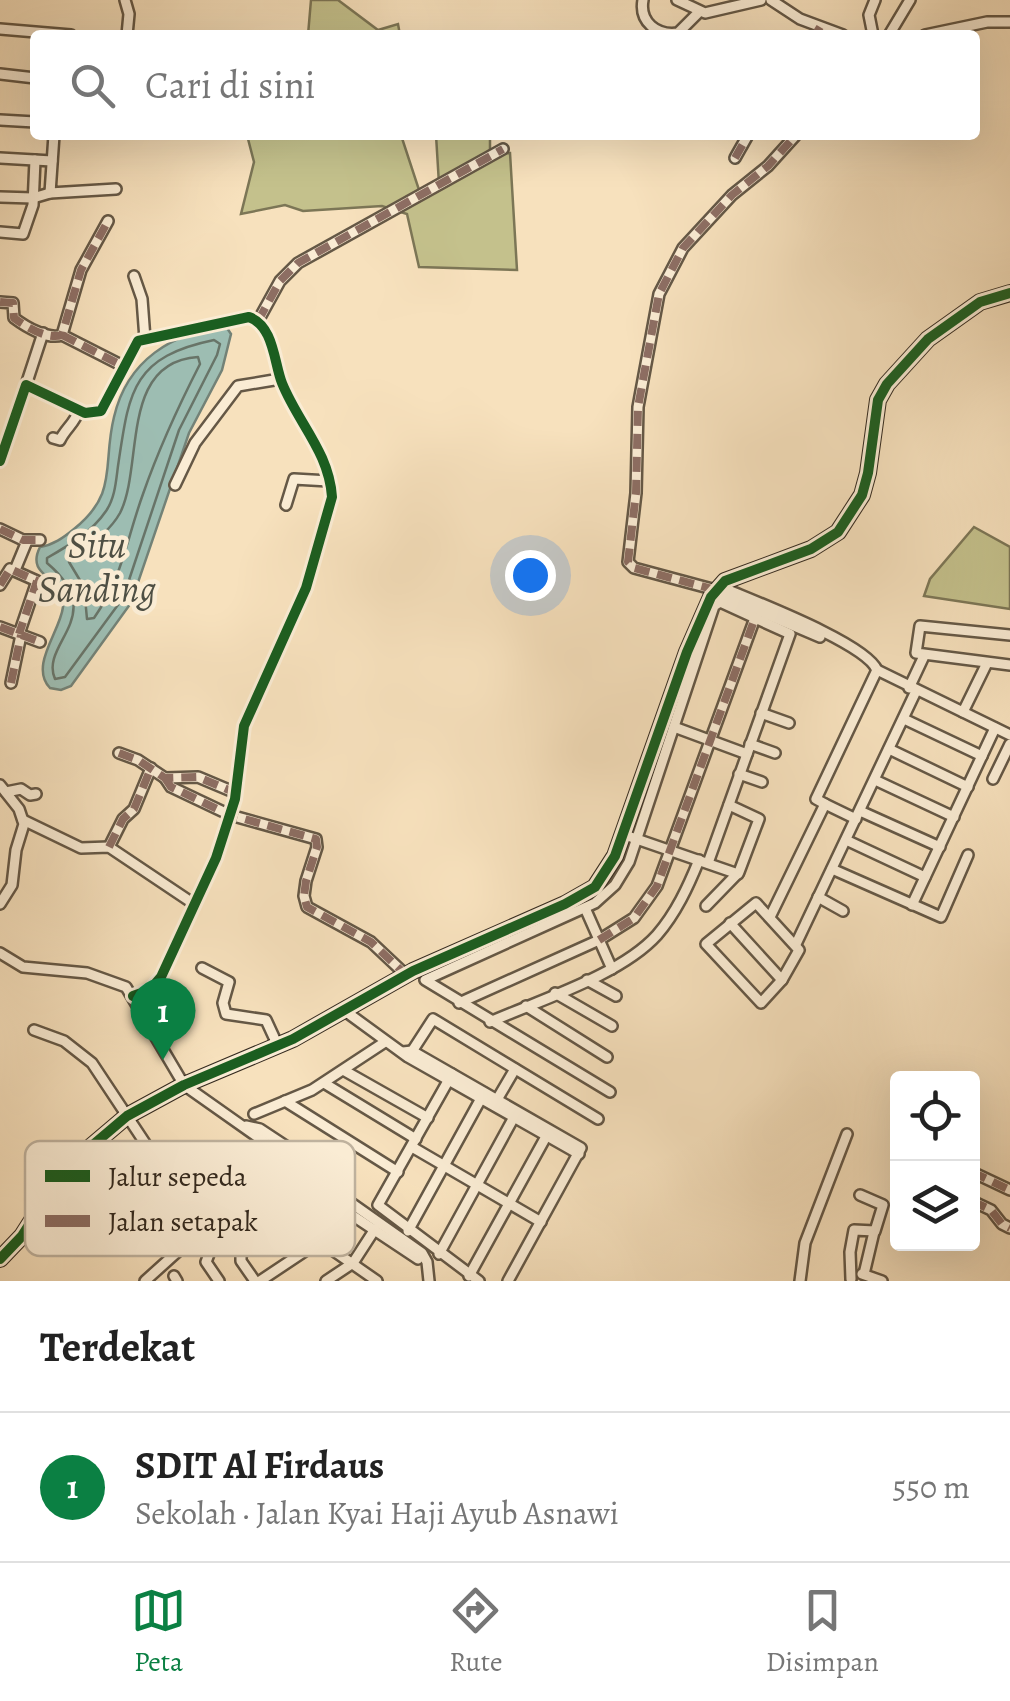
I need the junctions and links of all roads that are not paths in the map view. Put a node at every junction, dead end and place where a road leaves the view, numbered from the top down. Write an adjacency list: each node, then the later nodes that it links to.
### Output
1 (125, 0): 11 (street)
2 (643, 0): 12 (street)
3 (677, 0): 8 (street)
4 (761, 0): 8 (street)
5 (771, 0): 14 (street)
6 (875, 0): 15 (street)
7 (910, 0): 16 (street)
8 (700, 12): 13 (street)
9 (1010, 22): 17 (street)
10 (0, 30): 18 (street)
11 (128, 30)
12 (659, 30)
13 (680, 30)
14 (816, 30)
15 (872, 30)
16 (891, 30)
17 (949, 30)
18 (30, 32)
19 (0, 74): 20 (street)
20 (30, 77)
21 (0, 120): 22 (street)
22 (30, 122)
23 (54, 140): 30 (street)
24 (745, 140): 28 (street)
25 (791, 140): 58 (street)
26 (503, 150): 40 (street)
27 (0, 158): 29 (street)
28 (734, 158)
29 (35, 160): 30 (street); 34 (street)
30 (52, 161): 32 (street)
31 (116, 188): 32 (street)
32 (50, 193): 34 (street)
33 (0, 196): 34 (street)
34 (33, 198): 36 (street)
35 (108, 221): 42 (street)
36 (0, 232)
37 (134, 276): 43 (street)
38 (1010, 294): 58 (street)
39 (0, 302): 41 (street)
40 (258, 321): 43 (street); 45 (street)
41 (43, 333): 42 (street); 46 (street)
42 (62, 335): 44 (street)
43 (145, 339): 44 (street)
44 (122, 366): 47 (street)
45 (280, 379): 50 (street); 51 (street)
46 (26, 385): 47 (street); 49 (street)
47 (79, 410): 48 (street)
48 (53, 438)
49 (0, 461)
50 (329, 481): 52 (street); 92 (street)
51 (174, 485)
52 (286, 505)
53 (0, 529): 55 (street)
54 (40, 540): 55 (street)
55 (28, 541): 56 (street)
56 (16, 570): 57 (street); 61 (street)
57 (0, 585)
58 (717, 590): 67 (street); 100 (street)
59 (754, 618): 71 (street); 74 (street); 77 (street)
60 (0, 627): 61 (street)
61 (20, 634): 63 (street); 68 (street)
62 (1010, 635): 64 (street)
63 (40, 642)
64 (924, 656): 65 (street); 69 (street)
65 (988, 663): 66 (street); 70 (street)
66 (1010, 665)
67 (877, 670): 69 (street); 95 (street)
68 (11, 683)
69 (912, 689): 70 (street); 72 (street)
70 (963, 712): 75 (street)
71 (761, 713): 73 (street); 79 (street)
72 (904, 719): 80 (street); 83 (street)
73 (789, 722)
74 (674, 727): 77 (street); 100 (street)
75 (994, 728): 76 (street); 83 (street)
76 (1010, 735)
77 (710, 741): 79 (street); 104 (street)
78 (1010, 744): 87 (street)
79 (748, 749): 82 (street); 85 (street)
80 (889, 749): 88 (street); 90 (street)
81 (119, 753): 84 (street)
82 (774, 753)
83 (982, 756): 90 (street)
84 (150, 768): 86 (street); 103 (street)
85 (740, 774): 89 (street); 94 (street)
86 (165, 778): 92 (street); 96 (street)
87 (993, 779)
88 (874, 780): 97 (street); 98 (street)
89 (762, 782)
90 (968, 787): 98 (street)
91 (3, 789): 93 (street); 99 (street)
92 (236, 793): 96 (street)
93 (36, 794)
94 (729, 804): 106 (street); 108 (street)
95 (825, 804): 97 (street); 117 (street)
96 (230, 814): 112 (street); 124 (street)
97 (858, 815): 101 (street); 102 (street)
98 (954, 816): 102 (street)
99 (23, 820): 103 (street); 111 (street)
100 (629, 837): 104 (street); 115 (street); 124 (street)
101 (846, 840): 107 (street); 109 (street)
102 (940, 846): 109 (street)
103 (109, 847): 112 (street)
104 (671, 851): 106 (street); 119 (street)
105 (968, 855): 113 (street)
106 (703, 862): 108 (street); 123 (street)
107 (832, 869): 110 (street); 113 (street)
108 (738, 874): 114 (street)
109 (925, 878): 113 (street)
110 (818, 897): 116 (street); 120 (street)
111 (0, 904)
112 (194, 904): 128 (street)
113 (912, 905)
114 (706, 906)
115 (586, 908): 119 (street); 124 (street)
116 (843, 911)
117 (770, 917): 118 (street); 120 (street)
118 (730, 923): 126 (street); 126 (street)
119 (600, 940): 123 (street); 130 (street)
120 (796, 944): 126 (street)
121 (0, 953): 128 (street)
122 (202, 968): 137 (street)
123 (612, 969): 125 (street)
124 (415, 975): 130 (street); 132 (street)
125 (586, 980): 127 (street); 129 (street)
126 (782, 980)
127 (555, 993): 131 (street); 134 (street)
128 (133, 996): 144 (street)
129 (616, 996)
130 (459, 1003): 133 (street)
131 (526, 1006): 133 (street); 139 (street)
132 (345, 1011): 136 (street); 137 (street)
133 (490, 1022): 145 (street)
134 (612, 1026)
135 (34, 1030): 150 (street)
136 (385, 1042): 138 (street); 140 (street)
137 (278, 1046): 144 (street)
138 (408, 1053): 141 (street); 142 (street)
139 (608, 1057)
140 (345, 1070): 143 (street); 152 (street)
141 (515, 1070): 148 (street); 153 (street)
142 (451, 1077): 146 (street); 152 (street)
143 (324, 1083): 147 (street); 162 (street)
144 (184, 1085): 150 (street); 154 (street)
145 (610, 1092)
146 (483, 1096): 148 (street); 164 (street)
147 (284, 1102): 149 (street); 161 (street)
148 (495, 1103): 151 (street); 155 (street)
149 (254, 1114)
150 (126, 1116): 157 (street); 158 (street)
151 (514, 1117): 155 (street); 167 (street)
152 (428, 1118): 162 (street)
153 (598, 1119)
154 (244, 1126): 159 (street); 160 (street)
155 (548, 1133): 170 (street); 174 (street)
156 (847, 1134): 199 (street)
157 (97, 1141)
158 (143, 1141)
159 (265, 1141)
160 (280, 1141)
161 (348, 1141)
162 (414, 1142): 164 (street); 165 (street)
163 (355, 1146): 165 (street)
164 (444, 1166): 167 (street); 178 (street)
165 (398, 1172): 178 (street)
166 (980, 1178): 168 (street)
167 (477, 1185): 170 (street); 180 (street)
168 (1010, 1190)
169 (860, 1195): 179 (street)
170 (509, 1203): 174 (street); 190 (street)
171 (980, 1205): 176 (street)
172 (355, 1209): 175 (street)
173 (355, 1213): 175 (street)
174 (541, 1222): 198 (street)
175 (377, 1227): 187 (street); 188 (street); 197 (street)
176 (1010, 1228)
177 (25, 1230): 186 (street)
178 (408, 1231): 180 (street)
179 (874, 1232): 189 (street); 191 (street)
180 (439, 1254): 190 (street)
181 (172, 1256): 192 (street)
182 (204, 1256): 193 (street)
183 (241, 1256): 194 (street)
184 (297, 1256): 194 (street)
185 (344, 1256): 188 (street)
186 (0, 1259)
187 (418, 1260)
188 (353, 1262): 195 (street); 196 (street)
189 (864, 1274): 191 (street); 200 (street)
190 (474, 1278)
191 (850, 1280)
192 (145, 1281)
193 (219, 1281)
194 (258, 1281)
195 (326, 1281)
196 (377, 1281)
197 (428, 1281)
198 (508, 1281)
199 (800, 1281)
200 (882, 1281)

